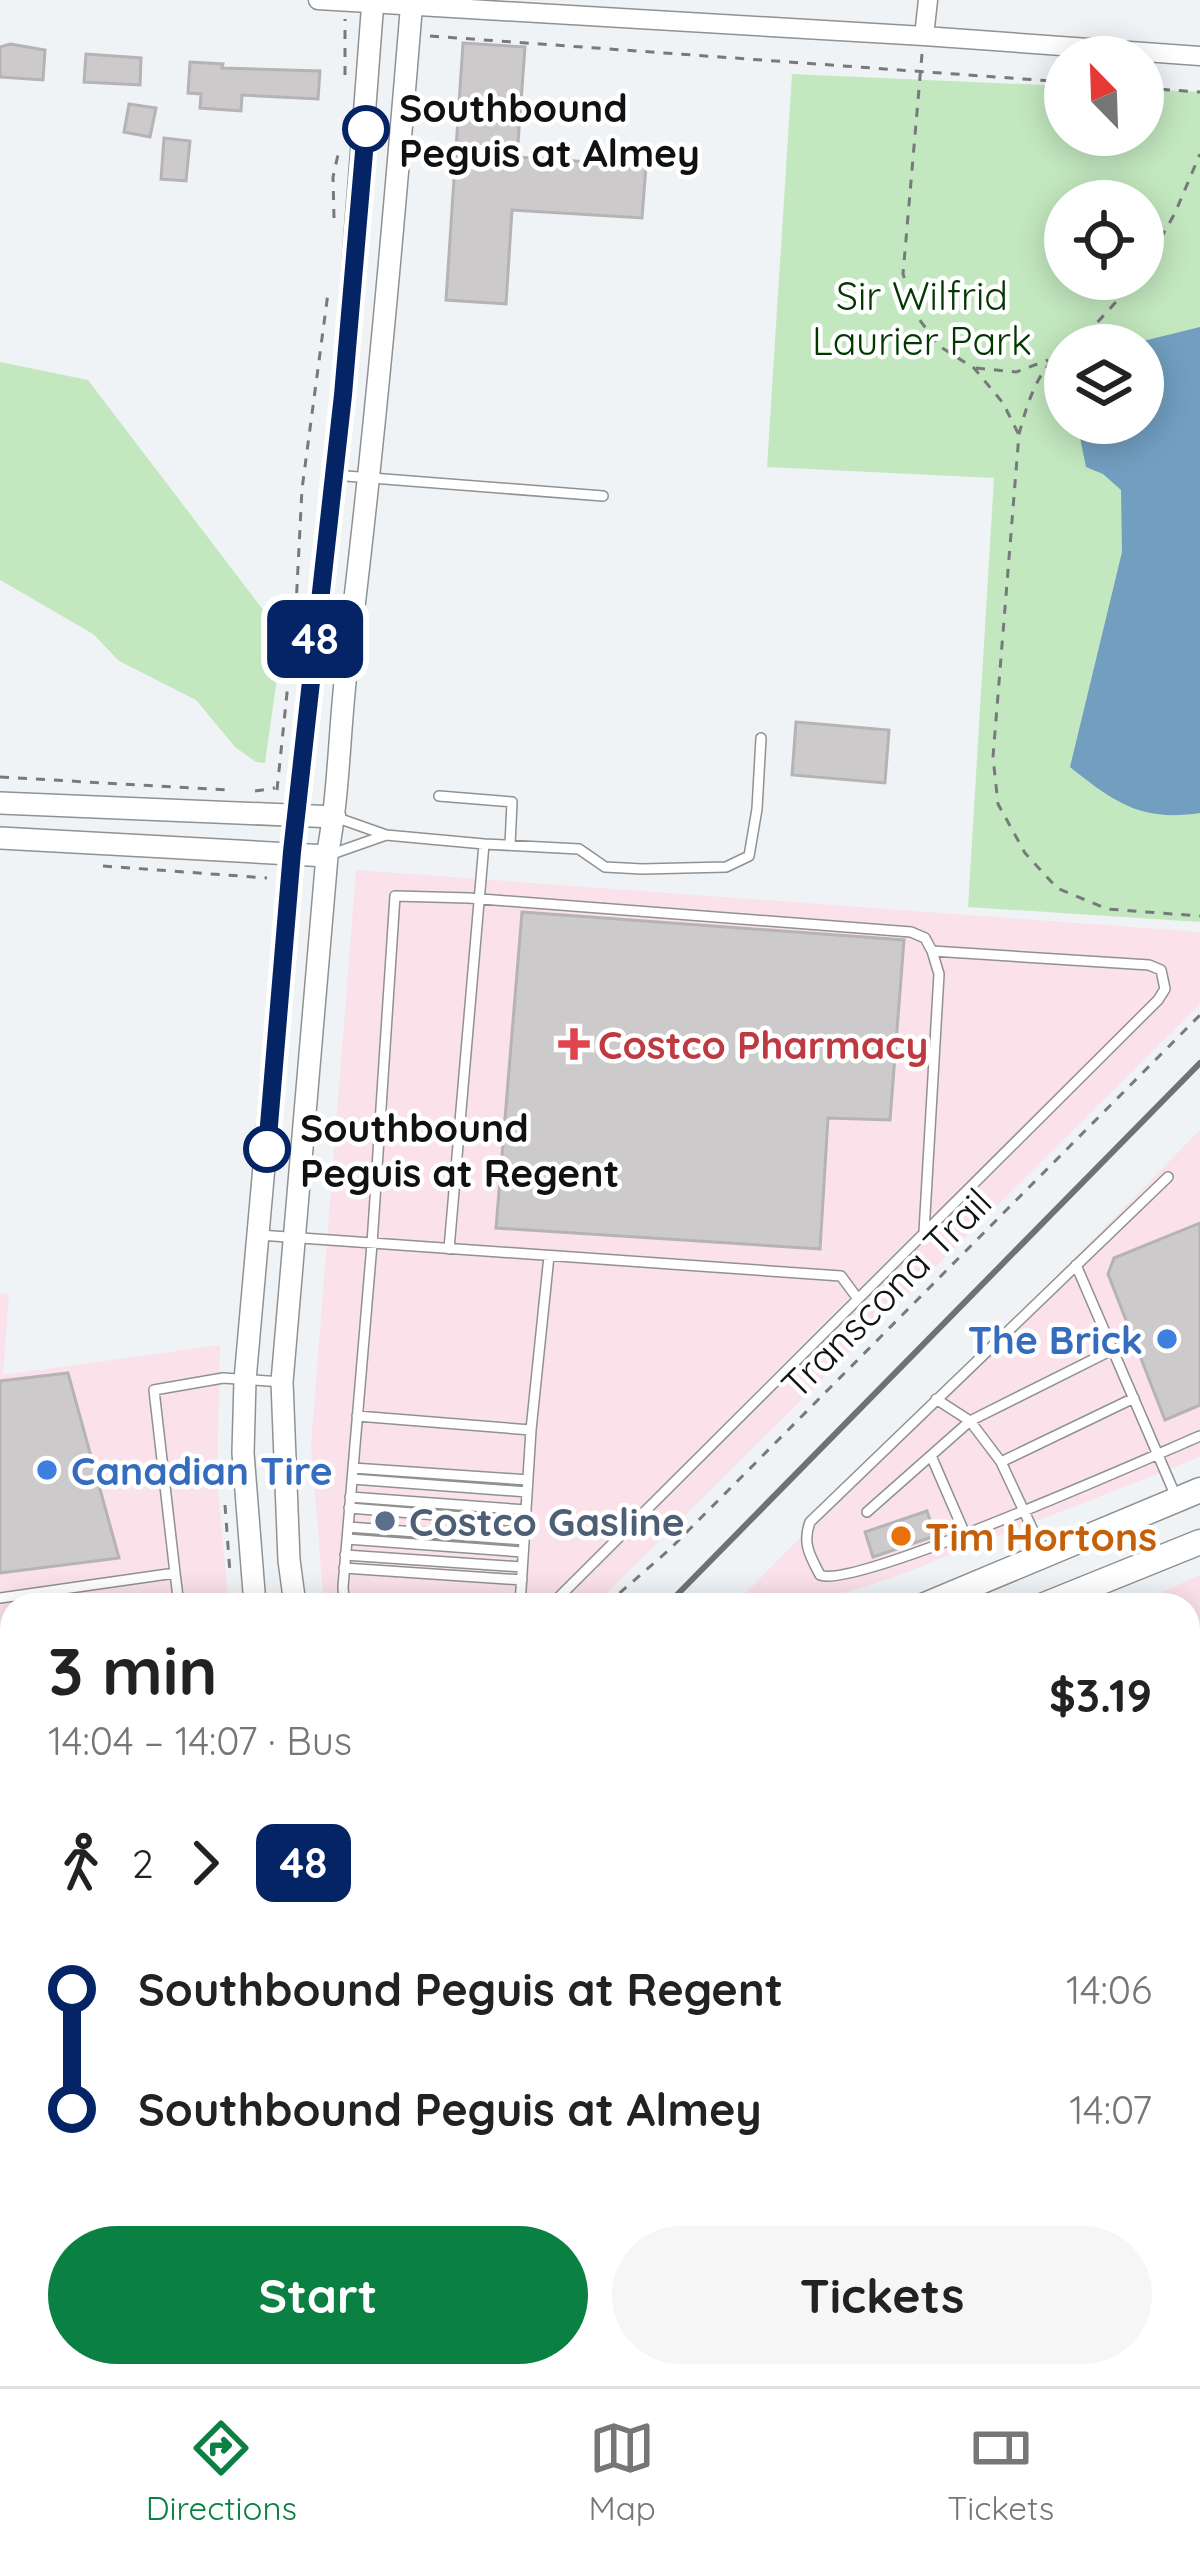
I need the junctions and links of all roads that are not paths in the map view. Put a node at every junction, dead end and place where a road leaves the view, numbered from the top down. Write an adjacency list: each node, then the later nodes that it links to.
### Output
1 (318, 0): 3 (street)
2 (928, 0): 5 (street)
3 (373, 2): 4 (street); 7 (street)
4 (412, 4): 5 (street); 8 (street)
5 (924, 36): 6 (street)
6 (1200, 56)
7 (333, 475): 8 (lane); 13 (street)
8 (370, 478): 9 (lane); 14 (street)
9 (603, 496)
10 (760, 738): 18 (lane)
11 (439, 796): 18 (lane)
12 (0, 803): 13 (street)
13 (298, 816): 14 (street); 19 (street)
14 (335, 817): 15 (lane); 20 (street)
15 (386, 835): 17 (lane); 20 (lane)
16 (0, 838): 19 (street)
17 (484, 844): 18 (lane); 21 (lane)
18 (510, 845)
19 (292, 852): 20 (street); 25 (street)
20 (327, 856): 26 (street)
21 (482, 898): 22 (lane); 27 (lane); 28 (lane)
22 (932, 950): 24 (lane); 24 (lane)
23 (1168, 1177): 30 (lane)
24 (924, 1233): 31 (lane)
25 (259, 1235): 26 (lane); 33 (street)
26 (294, 1238): 27 (lane); 34 (street)
27 (372, 1244): 28 (lane); 37 (lane)
28 (449, 1249): 29 (lane)
29 (549, 1256): 31 (lane); 39 (lane)
30 (1076, 1265): 32 (lane); 36 (lane)
31 (858, 1299): 65 (lane)
32 (1114, 1349): 35 (lane); 38 (lane)
33 (245, 1380): 34 (lane); 57 (lane); 61 (street)
34 (282, 1382): 62 (street)
35 (1134, 1398): 41 (lane); 43 (lane)
36 (936, 1400): 38 (lane); 52 (lane)
37 (358, 1416): 39 (lane); 44 (lane)
38 (970, 1421): 42 (lane); 43 (lane)
39 (531, 1430): 45 (lane)
40 (1200, 1436): 41 (lane)
41 (1158, 1454): 46 (lane); 48 (lane)
42 (932, 1457): 49 (lane); 52 (lane)
43 (1001, 1462): 48 (lane)
44 (352, 1473): 45 (lane); 47 (lane)
45 (527, 1486): 50 (lane)
46 (1188, 1495): 55 (main road)
47 (350, 1503): 50 (lane); 51 (lane)
48 (1023, 1508): 52 (lane); 55 (lane)
49 (867, 1512)
50 (526, 1516): 54 (lane)
51 (347, 1533): 54 (lane); 56 (lane)
52 (965, 1534)
53 (1200, 1542): 68 (main road)
54 (524, 1546): 58 (lane)
55 (1044, 1555): 66 (main road); 67 (main road)
56 (345, 1561): 58 (lane); 63 (lane)
57 (175, 1573): 59 (lane); 60 (lane)
58 (522, 1574): 64 (lane)
59 (35, 1593)
60 (177, 1593)
61 (254, 1593)
62 (293, 1593)
63 (344, 1593)
64 (521, 1593)
65 (563, 1593)
66 (954, 1593)
67 (1056, 1593)
68 (1080, 1593)

